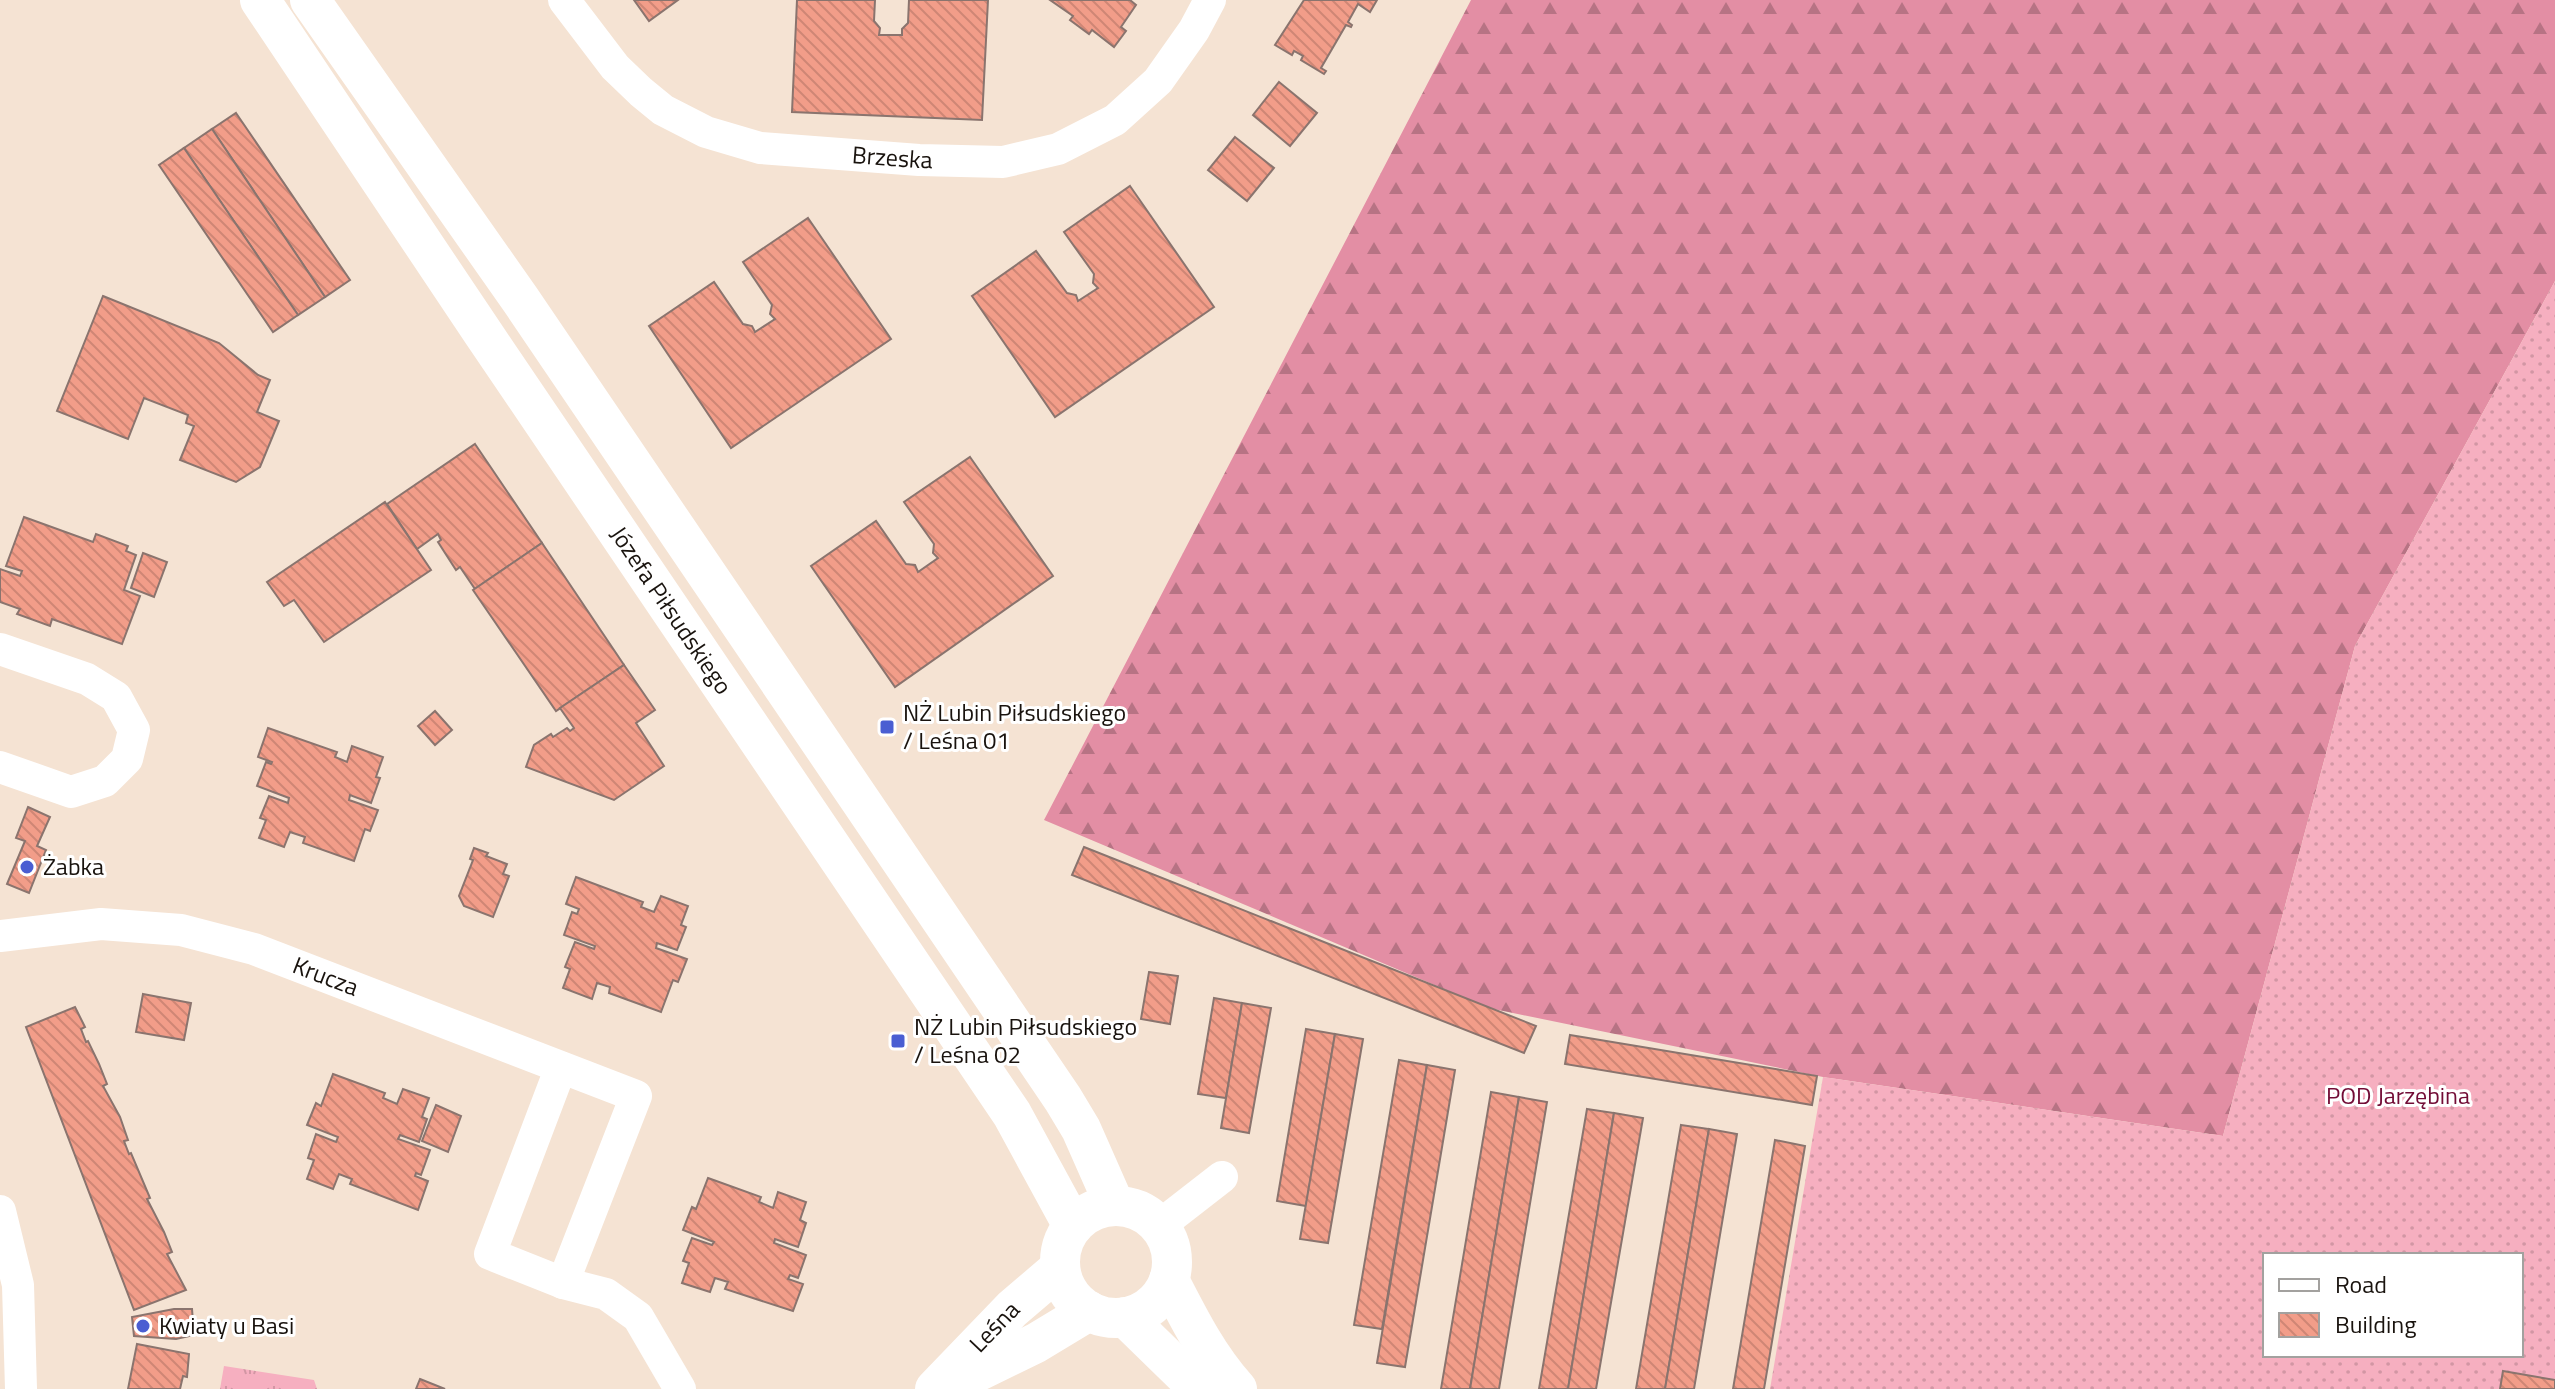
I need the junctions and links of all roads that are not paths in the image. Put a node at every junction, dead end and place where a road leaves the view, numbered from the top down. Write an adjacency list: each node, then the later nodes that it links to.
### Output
1 (260, 0): 12 (street, Józefa Piłsudskiego)
2 (310, 0): 10 (street)
3 (564, 0): 4 (street, Brzeska)
4 (1210, 0)
5 (0, 649): 6 (street)
6 (0, 767)
7 (0, 936): 8 (street, Krucza)
8 (561, 1067): 16 (street); 16 (street, Krucza)
9 (1222, 1177): 13 (street)
10 (1115, 1206): 12 (street); 13 (street)
11 (0, 1211): 18 (street)
12 (1073, 1226): 14 (street)
13 (1159, 1226): 15 (street)
14 (1060, 1268): 17 (street); 20 (street, Leśna)
15 (1169, 1280): 17 (street); 23 (street)
16 (563, 1283): 19 (street)
17 (1107, 1314): 21 (street, Leśna); 22 (street)
18 (21, 1389)
19 (680, 1389)
20 (935, 1389)
21 (942, 1389)
22 (1199, 1389)
23 (1237, 1389)

